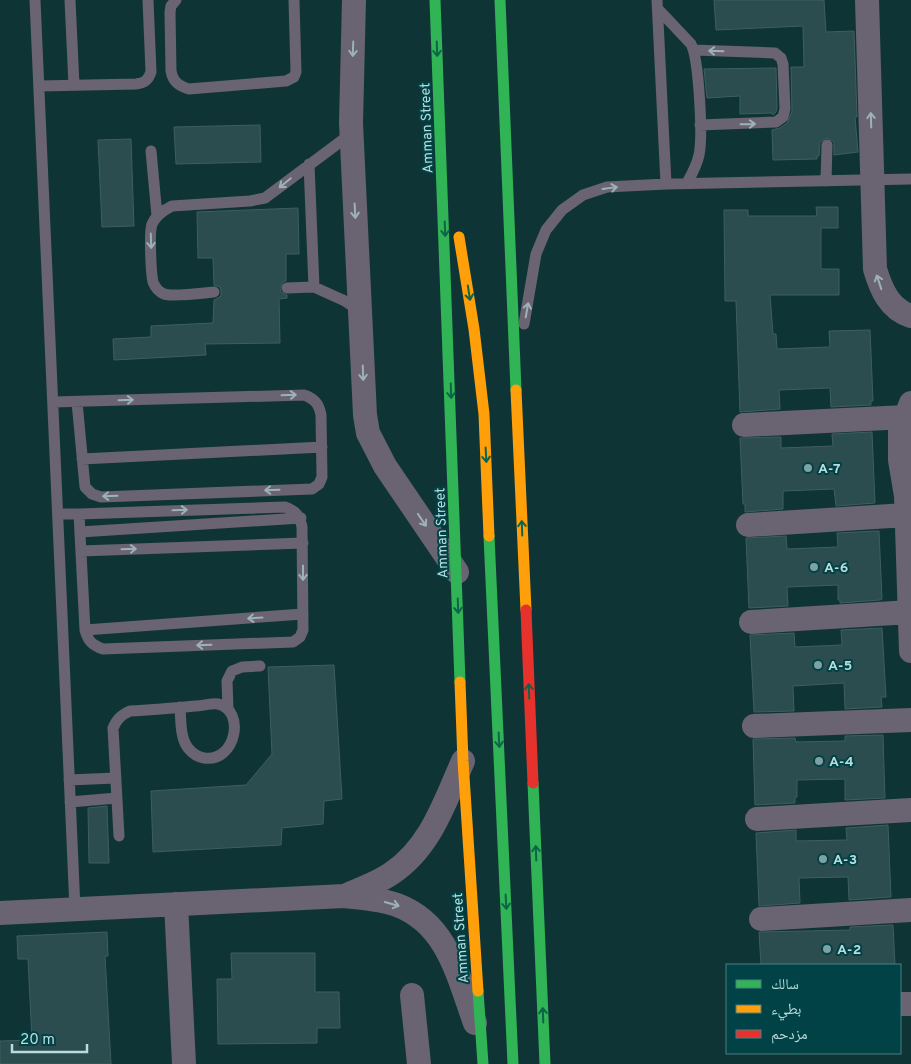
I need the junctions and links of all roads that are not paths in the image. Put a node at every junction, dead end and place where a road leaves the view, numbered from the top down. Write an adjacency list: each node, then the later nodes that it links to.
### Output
1 (35, 0): 13 (lane)
2 (70, 0): 12 (lane)
3 (148, 0): 12 (lane)
4 (176, 0): 5 (lane)
5 (294, 0)
6 (354, 0): 15 (street, one-way to 15)
7 (435, 0): 18 (main road, Amman Street, one-way to 18)
8 (500, 0): 31 (main road)
9 (867, 0): 22 (street, one-way to 9)
10 (658, 5): 11 (lane); 24 (lane)
11 (694, 50): 14 (lane); 14 (lane, one-way to 11)
12 (74, 85): 13 (lane)
13 (39, 86): 32 (lane)
14 (700, 125): 23 (lane)
15 (352, 133): 19 (lane); 29 (street, one-way to 29)
16 (827, 145): 21 (lane)
17 (151, 152): 25 (lane)
18 (442, 160): 47 (main road, Amman Street, one-way to 47); 78 (main road, one-way to 78)
19 (309, 164): 25 (lane, one-way to 25); 26 (lane)
20 (911, 179): 22 (lane)
21 (826, 181): 22 (lane); 23 (lane)
22 (872, 181): 30 (street, one-way to 22)
23 (687, 183): 24 (lane)
24 (666, 184): 31 (lane, one-way to 24)
25 (157, 216): 28 (lane, one-way to 28)
26 (314, 287): 27 (lane); 29 (lane)
27 (287, 288)
28 (214, 292)
29 (360, 310): 47 (street, one-way to 47)
30 (911, 316)
31 (516, 375): 74 (main road, one-way to 31)
32 (53, 402): 33 (lane); 40 (lane)
33 (77, 402): 36 (lane, one-way to 36); 37 (lane)
34 (908, 410): 35 (street); 39 (street)
35 (744, 426)
36 (322, 447): 37 (lane); 37 (lane, one-way to 37)
37 (82, 459)
38 (911, 464): 39 (street)
39 (908, 502): 43 (street); 48 (street)
40 (58, 514): 41 (lane); 60 (lane)
41 (79, 514): 42 (lane, one-way to 42); 44 (lane)
42 (300, 518): 44 (lane); 45 (lane)
43 (748, 525)
44 (80, 532): 46 (lane)
45 (303, 543): 46 (lane, one-way to 45); 49 (lane, one-way to 49)
46 (81, 551): 51 (lane)
47 (457, 572): 58 (main road, Amman Street, one-way to 58)
48 (910, 603): 50 (street); 52 (street)
49 (303, 614): 51 (lane, one-way to 51); 51 (lane, one-way to 51)
50 (751, 622)
51 (85, 630)
52 (911, 651)
53 (260, 666): 55 (lane)
54 (180, 707): 55 (lane); 55 (lane); 59 (lane)
55 (228, 710)
56 (911, 720): 57 (street)
57 (754, 726)
58 (463, 761): 66 (street); 73 (main road, Amman Street)
59 (116, 778): 60 (lane); 61 (lane)
60 (69, 780): 62 (lane)
61 (117, 798): 62 (lane); 65 (lane)
62 (70, 802): 68 (lane)
63 (911, 810): 64 (street)
64 (758, 820)
65 (118, 836)
66 (344, 896): 67 (street); 73 (street, one-way to 73)
67 (176, 904): 68 (street); 75 (street)
68 (75, 909): 70 (street)
69 (911, 910): 71 (street)
70 (0, 912)
71 (761, 919)
72 (412, 995): 76 (street)
73 (482, 1039): 77 (main road, Amman Street)
74 (544, 1041): 79 (main road); 80 (main road)
75 (184, 1064)
76 (419, 1064)
77 (483, 1064)
78 (513, 1064)
79 (545, 1064)
80 (553, 1064)

